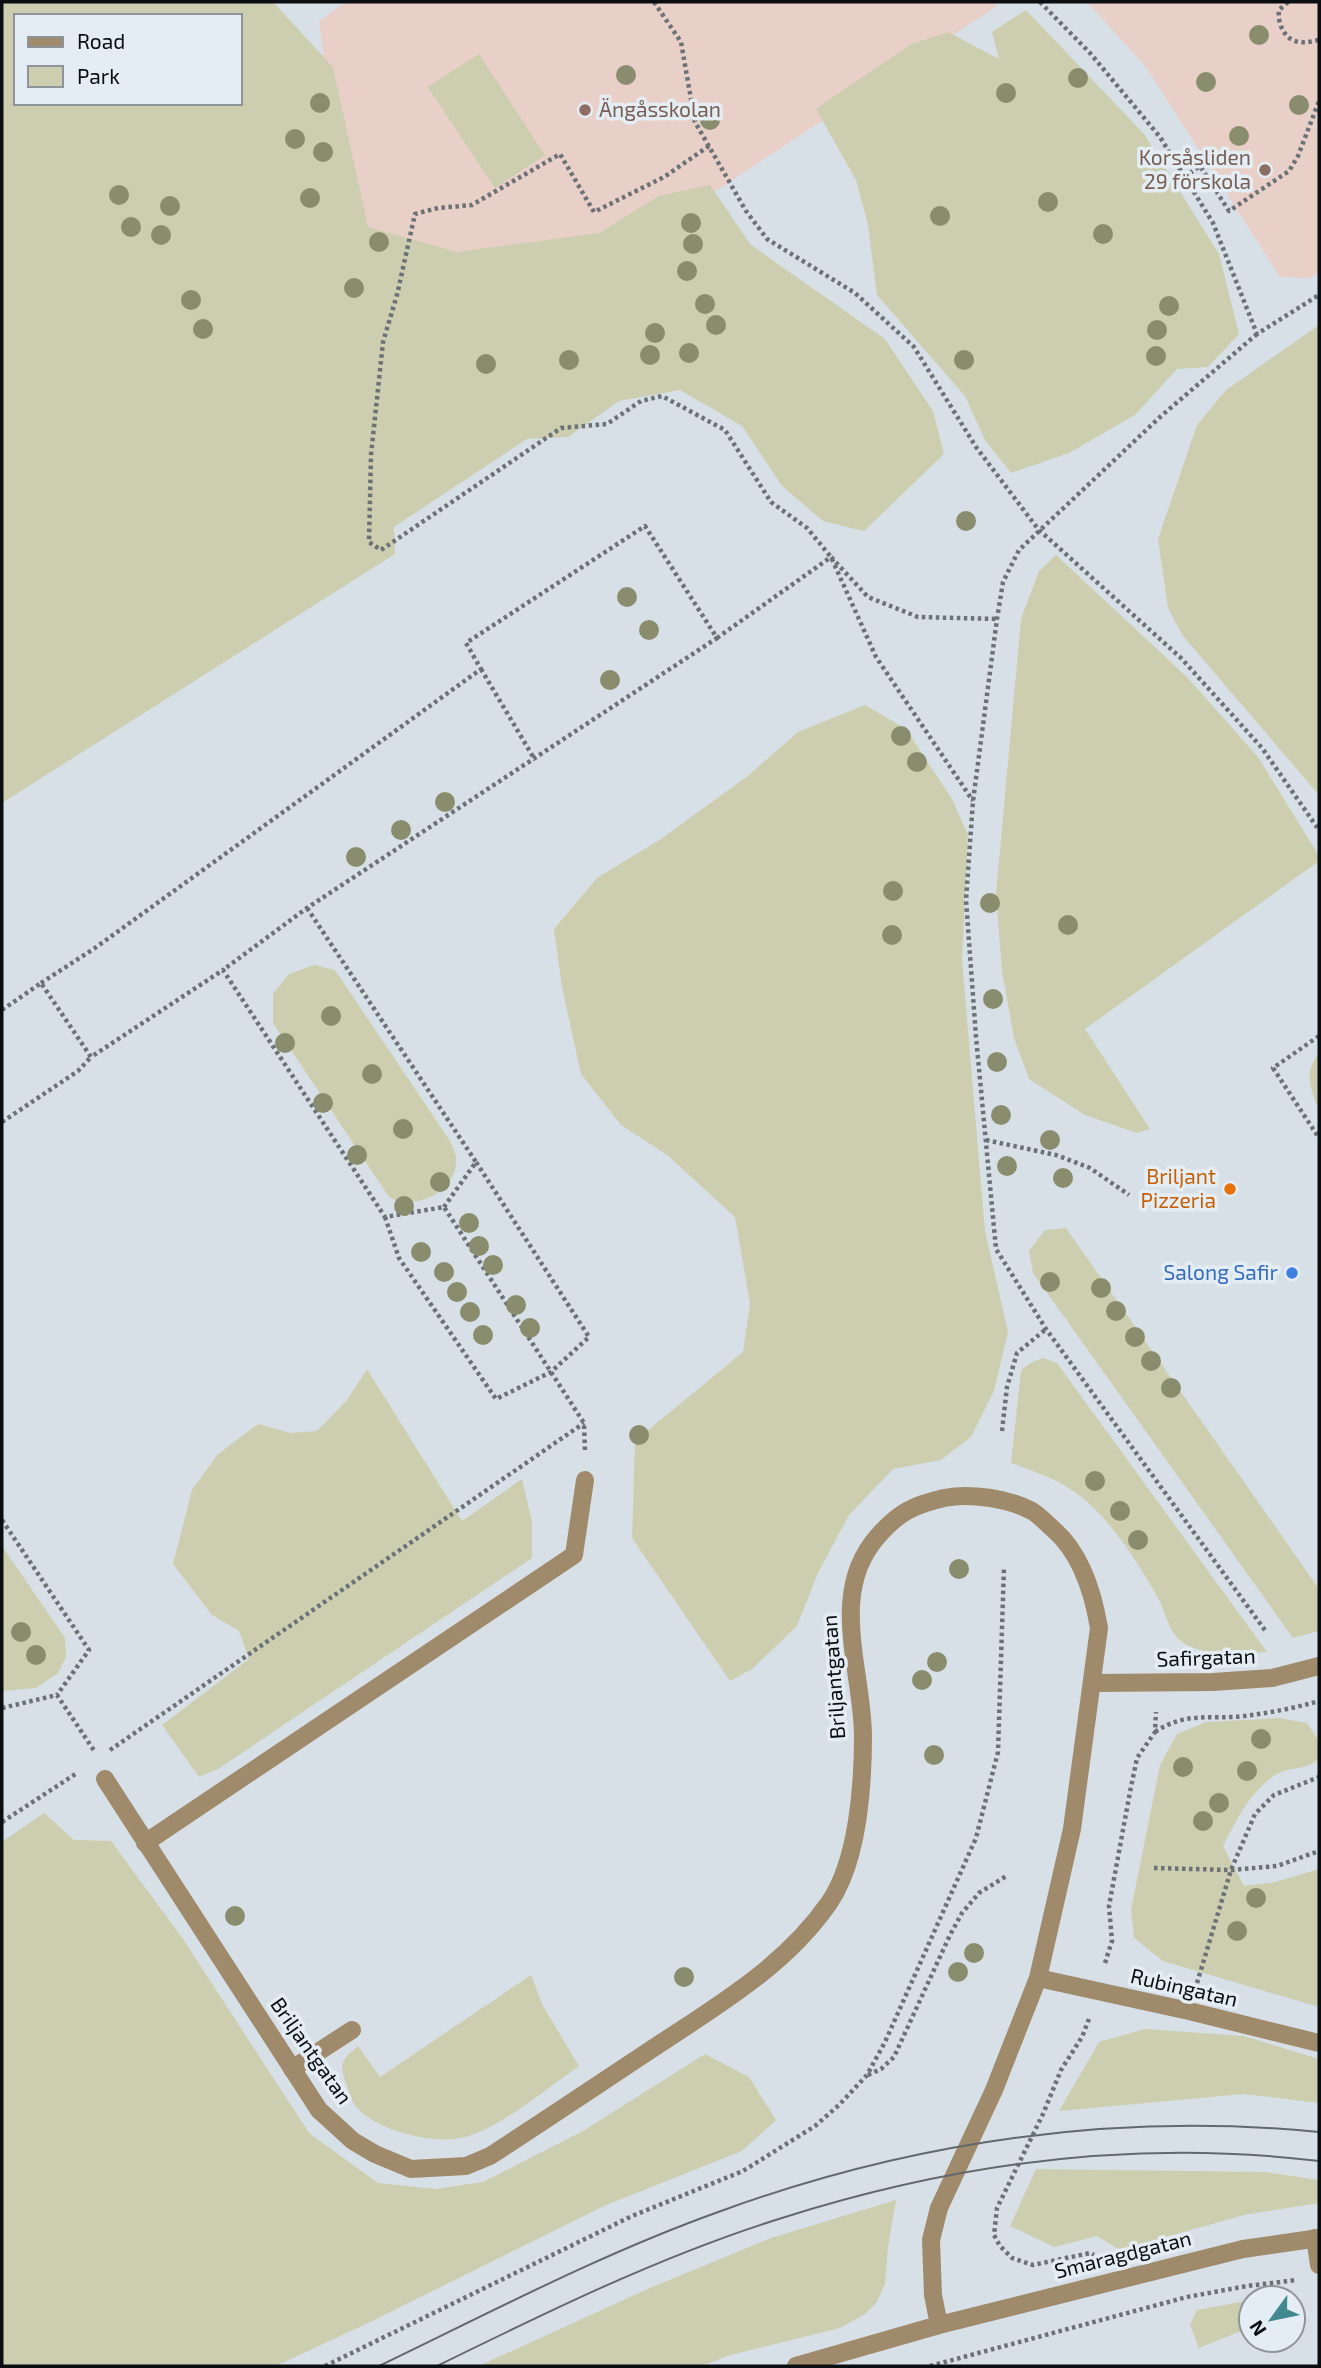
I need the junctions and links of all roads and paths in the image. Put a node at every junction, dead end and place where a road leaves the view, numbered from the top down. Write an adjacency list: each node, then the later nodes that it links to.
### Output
1 (654, 2): 6 (path)
2 (1040, 2): 7 (path)
3 (1288, 2): 4 (path)
4 (1319, 40)
5 (1319, 101): 7 (path)
6 (709, 146): 10 (path); 11 (path)
7 (1184, 177): 9 (path)
8 (1319, 295): 9 (path)
9 (1257, 334): 10 (path)
10 (1038, 530): 12 (path); 17 (path)
11 (831, 557): 12 (path); 13 (path); 16 (path)
12 (997, 619): 16 (path)
13 (717, 638): 14 (path); 15 (path)
14 (481, 669): 15 (path); 20 (path)
15 (536, 760): 18 (path)
16 (973, 801): 26 (path)
17 (1319, 830)
18 (307, 908): 19 (path); 27 (path)
19 (223, 970): 23 (path); 30 (path)
20 (41, 984): 21 (path); 23 (path)
21 (2, 1010)
22 (1319, 1037): 25 (path)
23 (91, 1057): 24 (path)
24 (2, 1122)
25 (1319, 1138)
26 (986, 1140): 28 (path); 31 (path)
27 (476, 1162): 29 (path); 32 (path)
28 (1129, 1195)
29 (444, 1207): 30 (path); 32 (path)
30 (385, 1217): 32 (path)
31 (1046, 1329): 34 (path); 38 (path)
32 (551, 1372): 33 (path)
33 (584, 1423): 35 (path); 41 (path)
34 (1002, 1431)
35 (585, 1480): 50 (street)
36 (2, 1520): 41 (path)
37 (1004, 1567): 62 (path)
38 (1267, 1633)
39 (1319, 1666): 40 (street, Safirgatan)
40 (1093, 1683): 56 (street, Briljantgatan); 61 (street, Briljantgatan)
41 (57, 1695): 43 (path)
42 (1319, 1701): 45 (path)
43 (2, 1708)
44 (1156, 1715): 45 (path)
45 (1154, 1732): 55 (path)
46 (78, 1773): 49 (path)
47 (1319, 1777): 53 (path)
48 (105, 1779): 50 (street, Briljantgatan)
49 (2, 1822)
50 (145, 1843): 61 (street, Briljantgatan)
51 (1319, 1851): 53 (path)
52 (1154, 1868): 53 (path)
53 (1231, 1870): 57 (path)
54 (1008, 1875): 62 (path)
55 (1112, 1941)
56 (1038, 1978): 57 (street, Rubingatan); 67 (street, Briljantgatan)
57 (1189, 2011): 60 (street, Rubingatan)
58 (352, 2030): 61 (street)
59 (1082, 2038): 64 (path)
60 (1319, 2043)
61 (292, 2068)
62 (867, 2075): 68 (path)
63 (1317, 2238): 65 (street); 67 (street, Smaragdgatan)
64 (1099, 2257)
65 (1319, 2265)
66 (1290, 2280): 70 (path)
67 (939, 2325): 69 (street)
68 (325, 2366)
69 (796, 2366)
70 (930, 2366)

